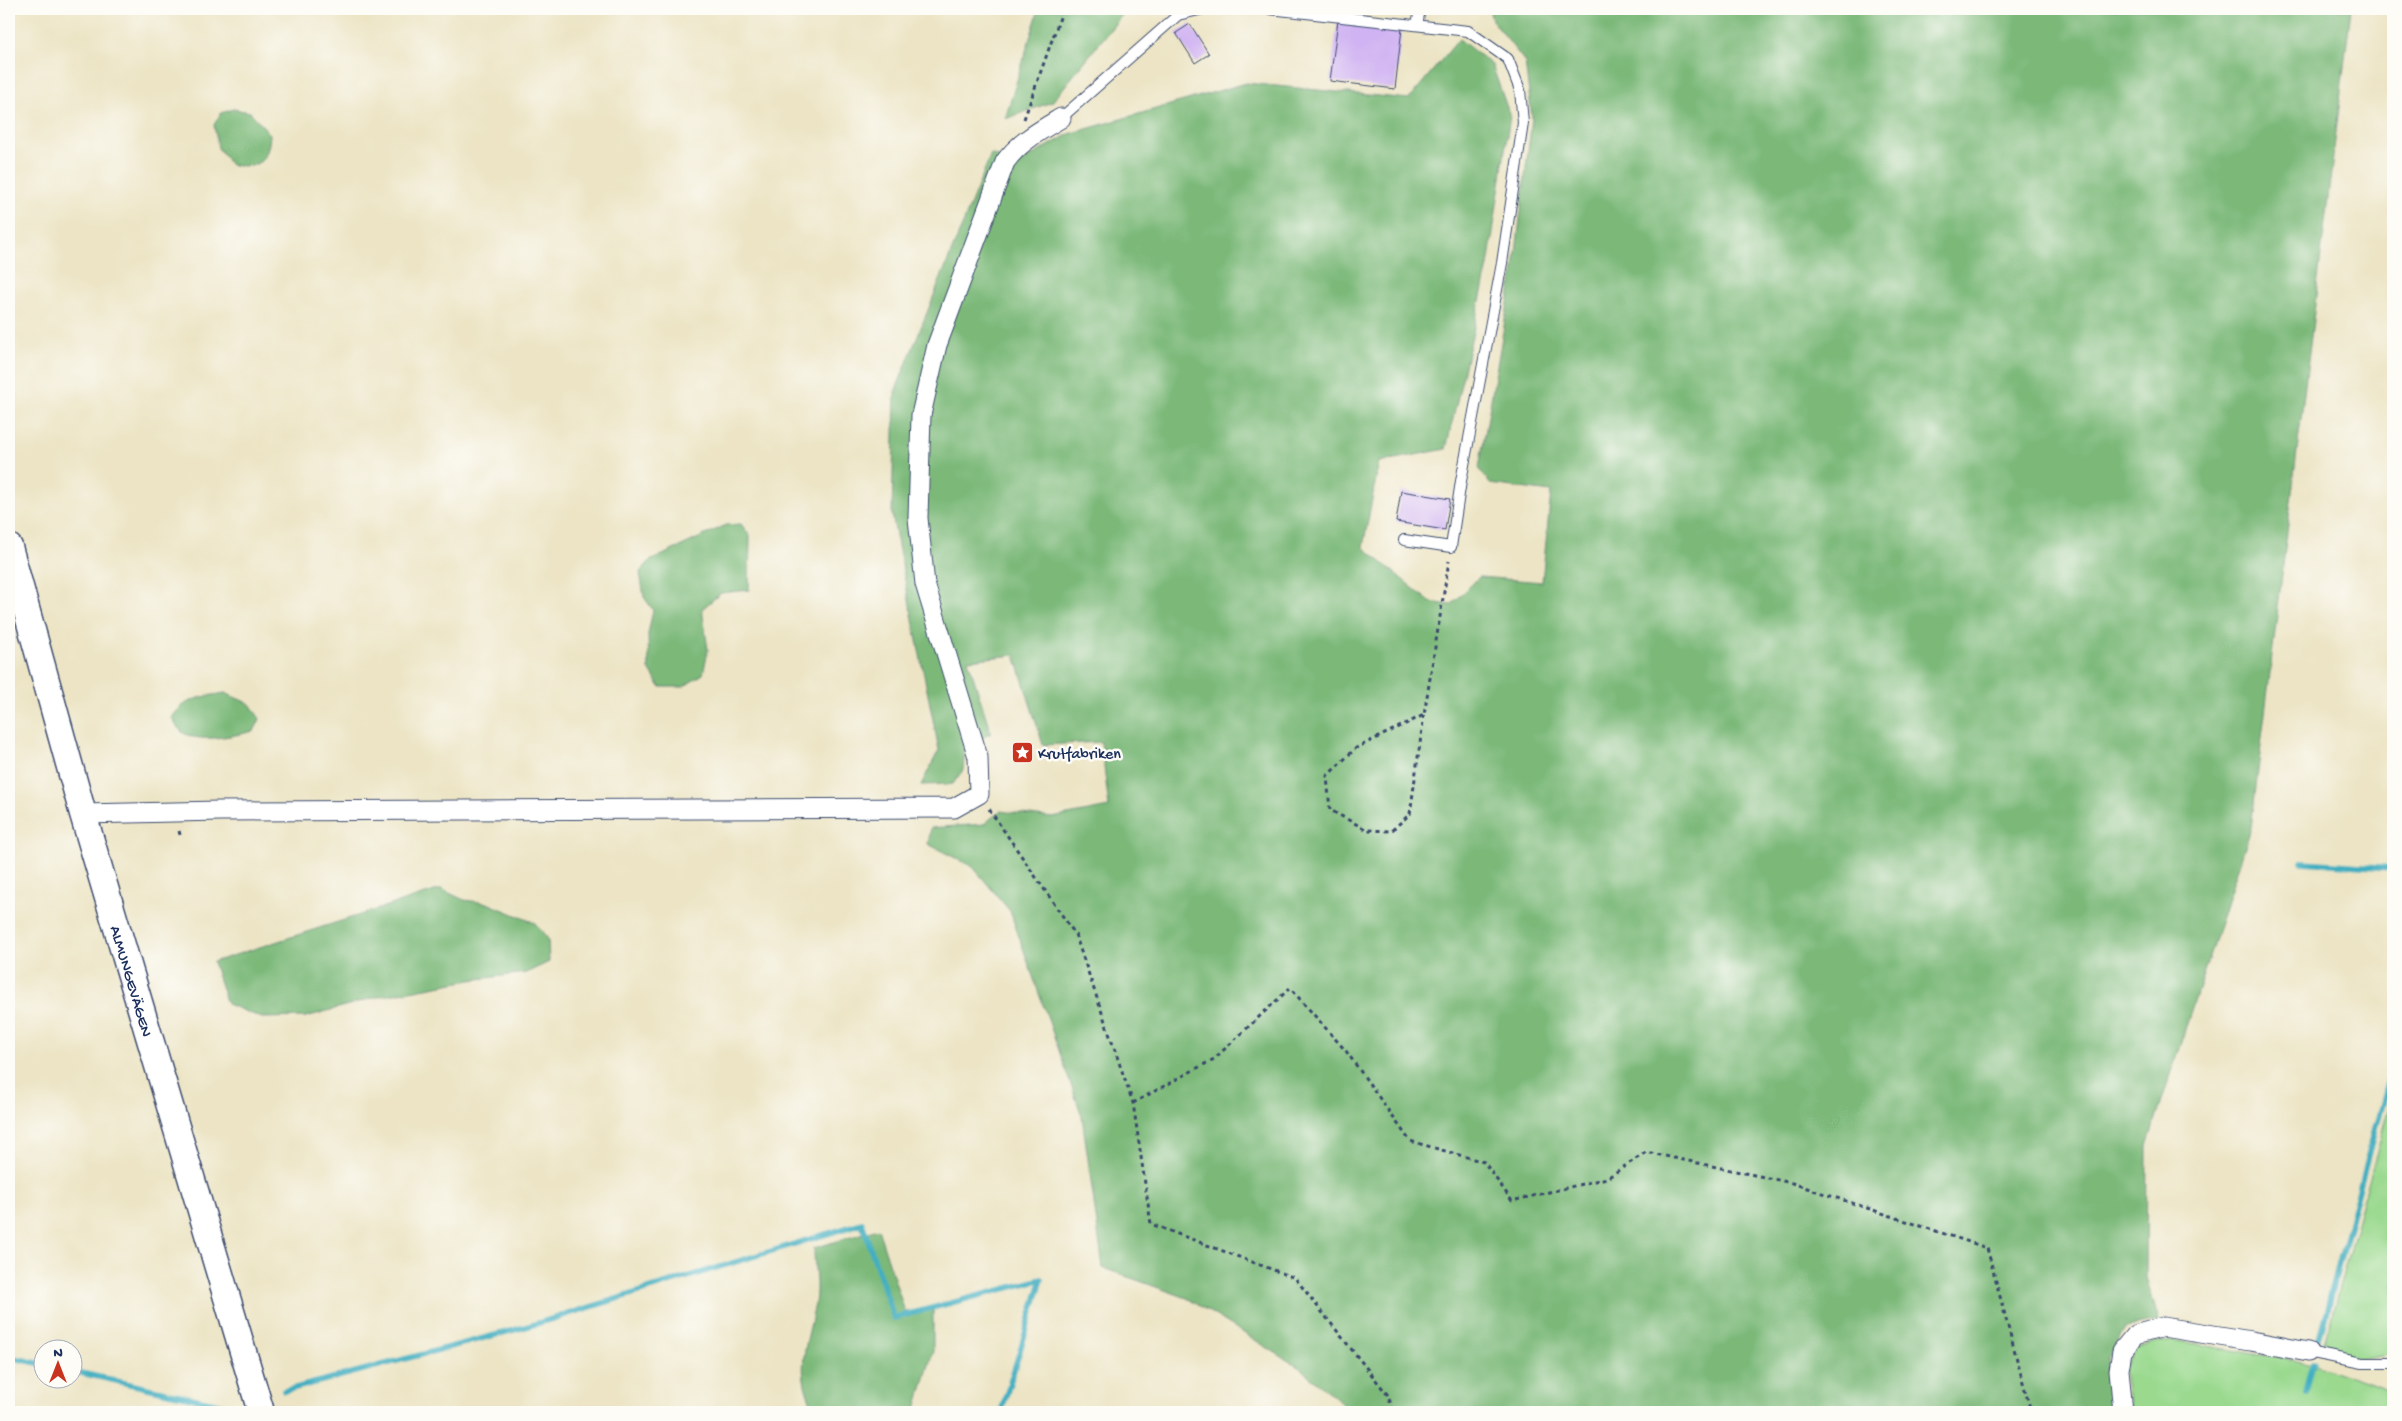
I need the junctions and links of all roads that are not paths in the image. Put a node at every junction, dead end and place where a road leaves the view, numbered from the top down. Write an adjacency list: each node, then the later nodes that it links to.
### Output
1 (1203, 9): 4 (lane)
2 (1270, 9): 5 (lane)
3 (1420, 9): 5 (lane)
4 (1180, 12): 6 (lane)
5 (1417, 25): 7 (lane)
6 (1061, 118): 9 (street)
7 (1404, 540)
8 (9, 548): 9 (street, ALMUNGEVÄGEN)
9 (83, 814): 12 (street, ALMUNGEVÄGEN)
10 (2308, 1352): 11 (lane); 13 (street)
11 (2393, 1363)
12 (261, 1412)
13 (2123, 1412)

